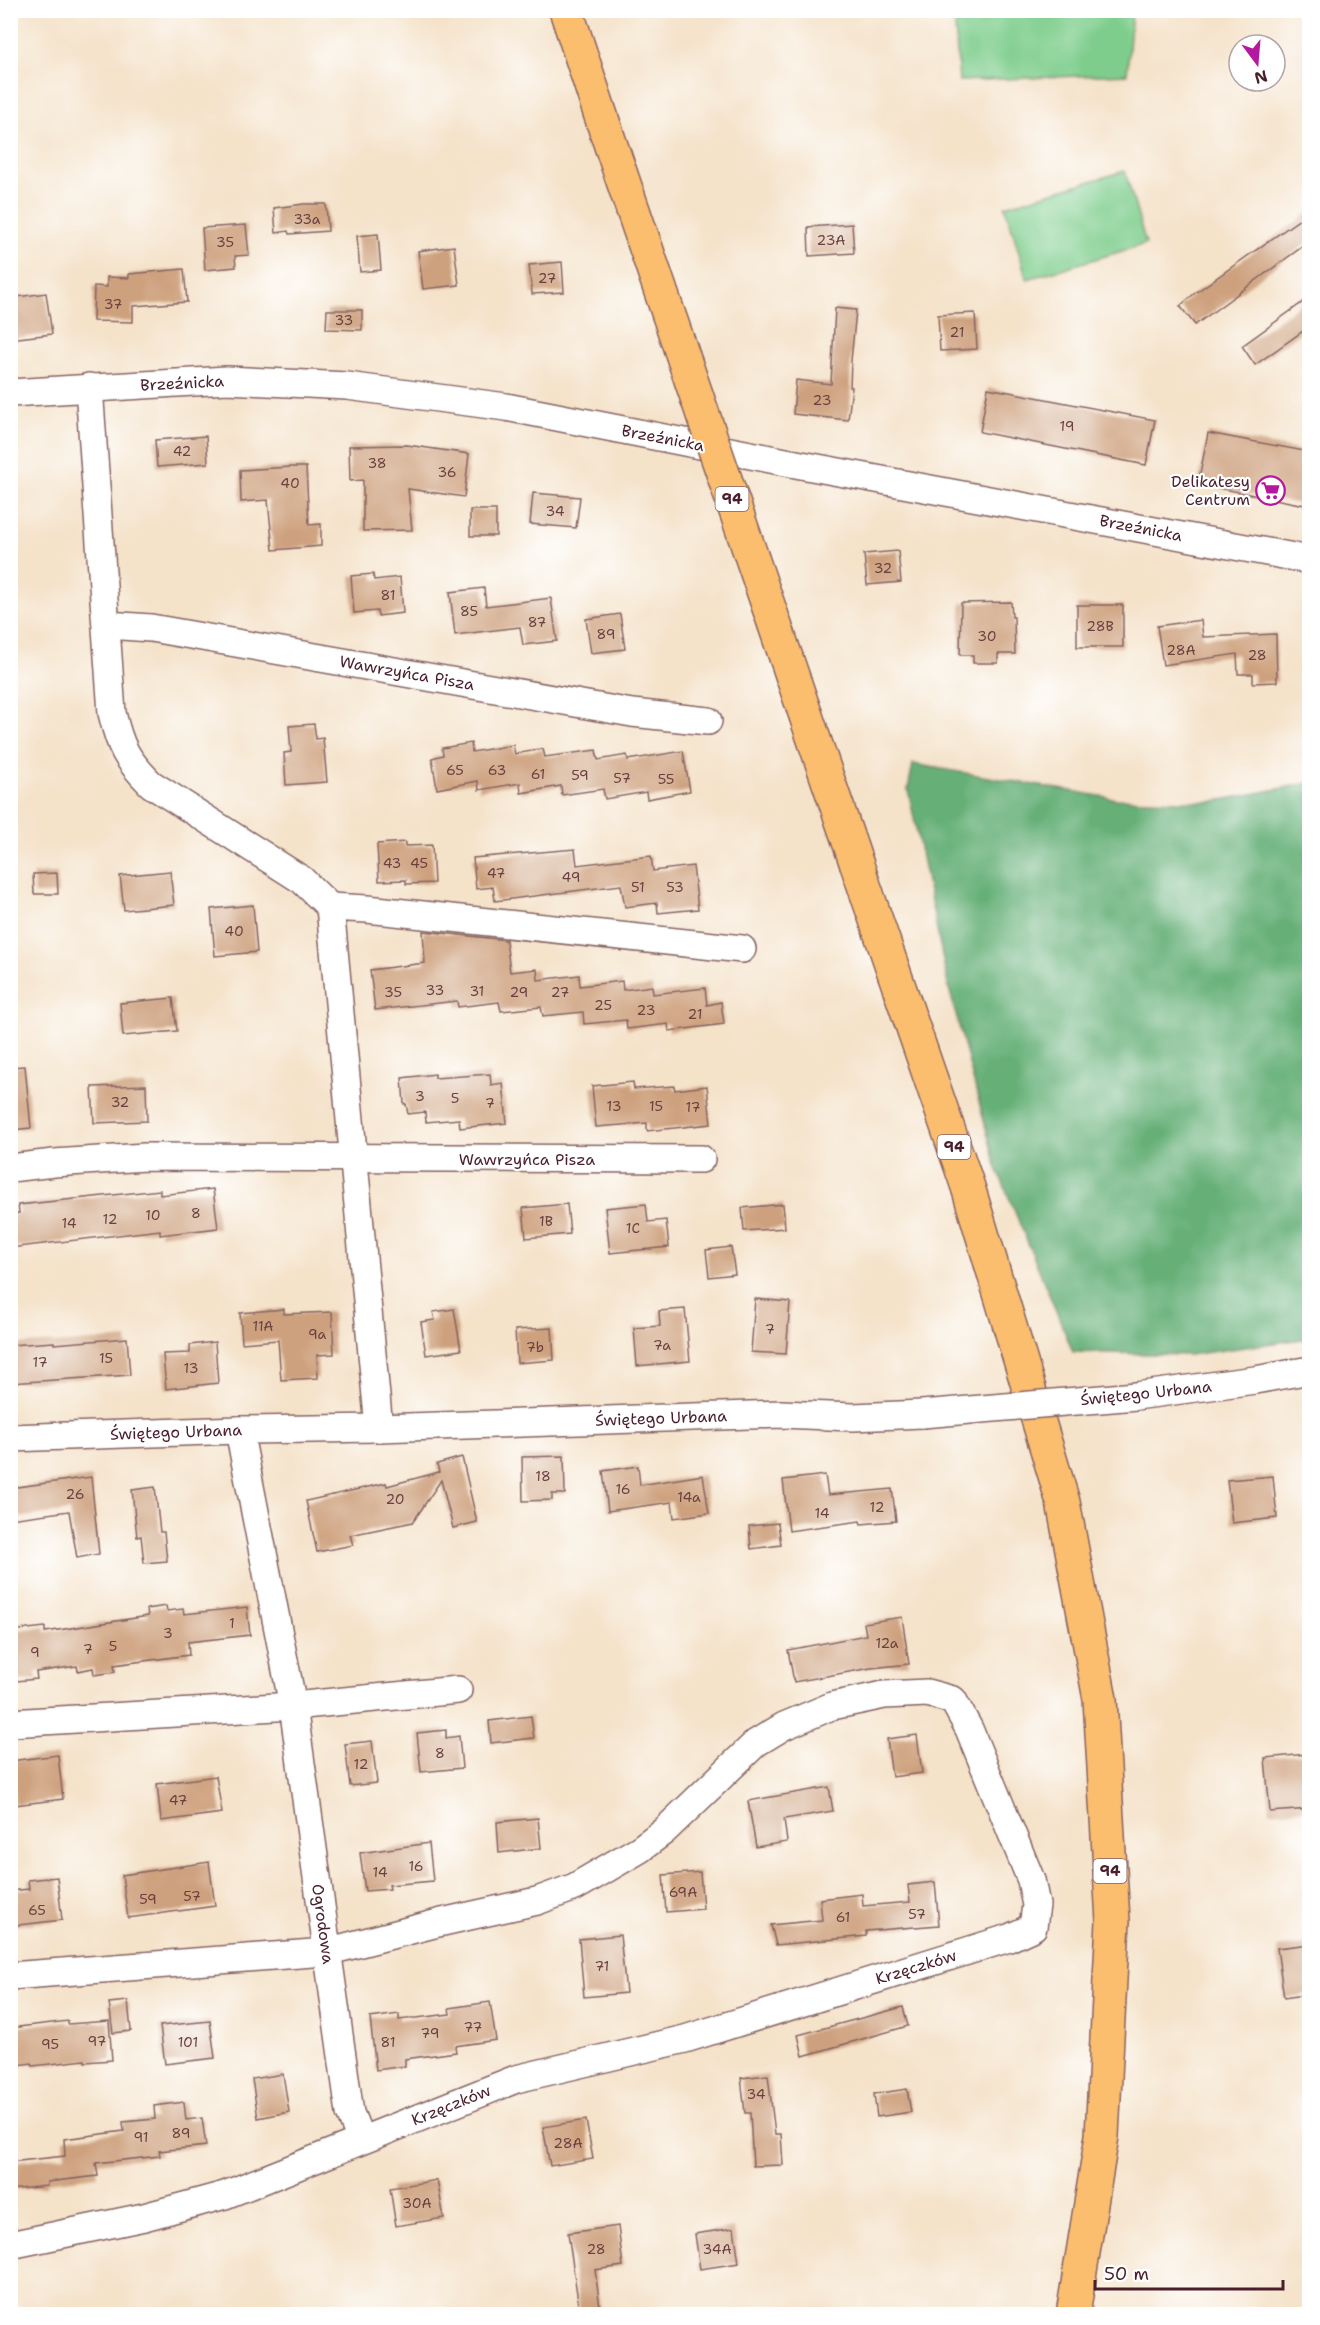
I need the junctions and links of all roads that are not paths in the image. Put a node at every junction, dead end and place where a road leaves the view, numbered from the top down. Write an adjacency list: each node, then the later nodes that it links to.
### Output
1 (566, 10): 23 (main road, 94, bridge)
2 (89, 387): 3 (street, Brzeźnicka); 4 (street, Brzeźnicka); 5 (street)
3 (10, 393)
4 (1310, 560)
5 (107, 625): 6 (street, Wawrzyńca Pisza); 7 (street)
6 (708, 721)
7 (330, 907): 8 (street); 9 (street)
8 (742, 949)
9 (352, 1158): 10 (street, Wawrzyńca Pisza); 11 (street, Wawrzyńca Pisza); 13 (street)
10 (701, 1159)
11 (10, 1168)
12 (1310, 1370): 13 (street, Świętego Urbana, bridge)
13 (379, 1428): 14 (street, Świętego Urbana)
14 (239, 1430): 15 (street, Świętego Urbana); 17 (street, Ogrodowa)
15 (10, 1438)
16 (458, 1690): 17 (street)
17 (294, 1706): 18 (street); 19 (street, Ogrodowa)
18 (10, 1724)
19 (326, 1952): 20 (street); 21 (street, Ogrodowa); 21 (street, Krzęczków)
20 (10, 1976)
21 (361, 2140): 22 (street, Krzęczków)
22 (10, 2245)
23 (1073, 2314)

